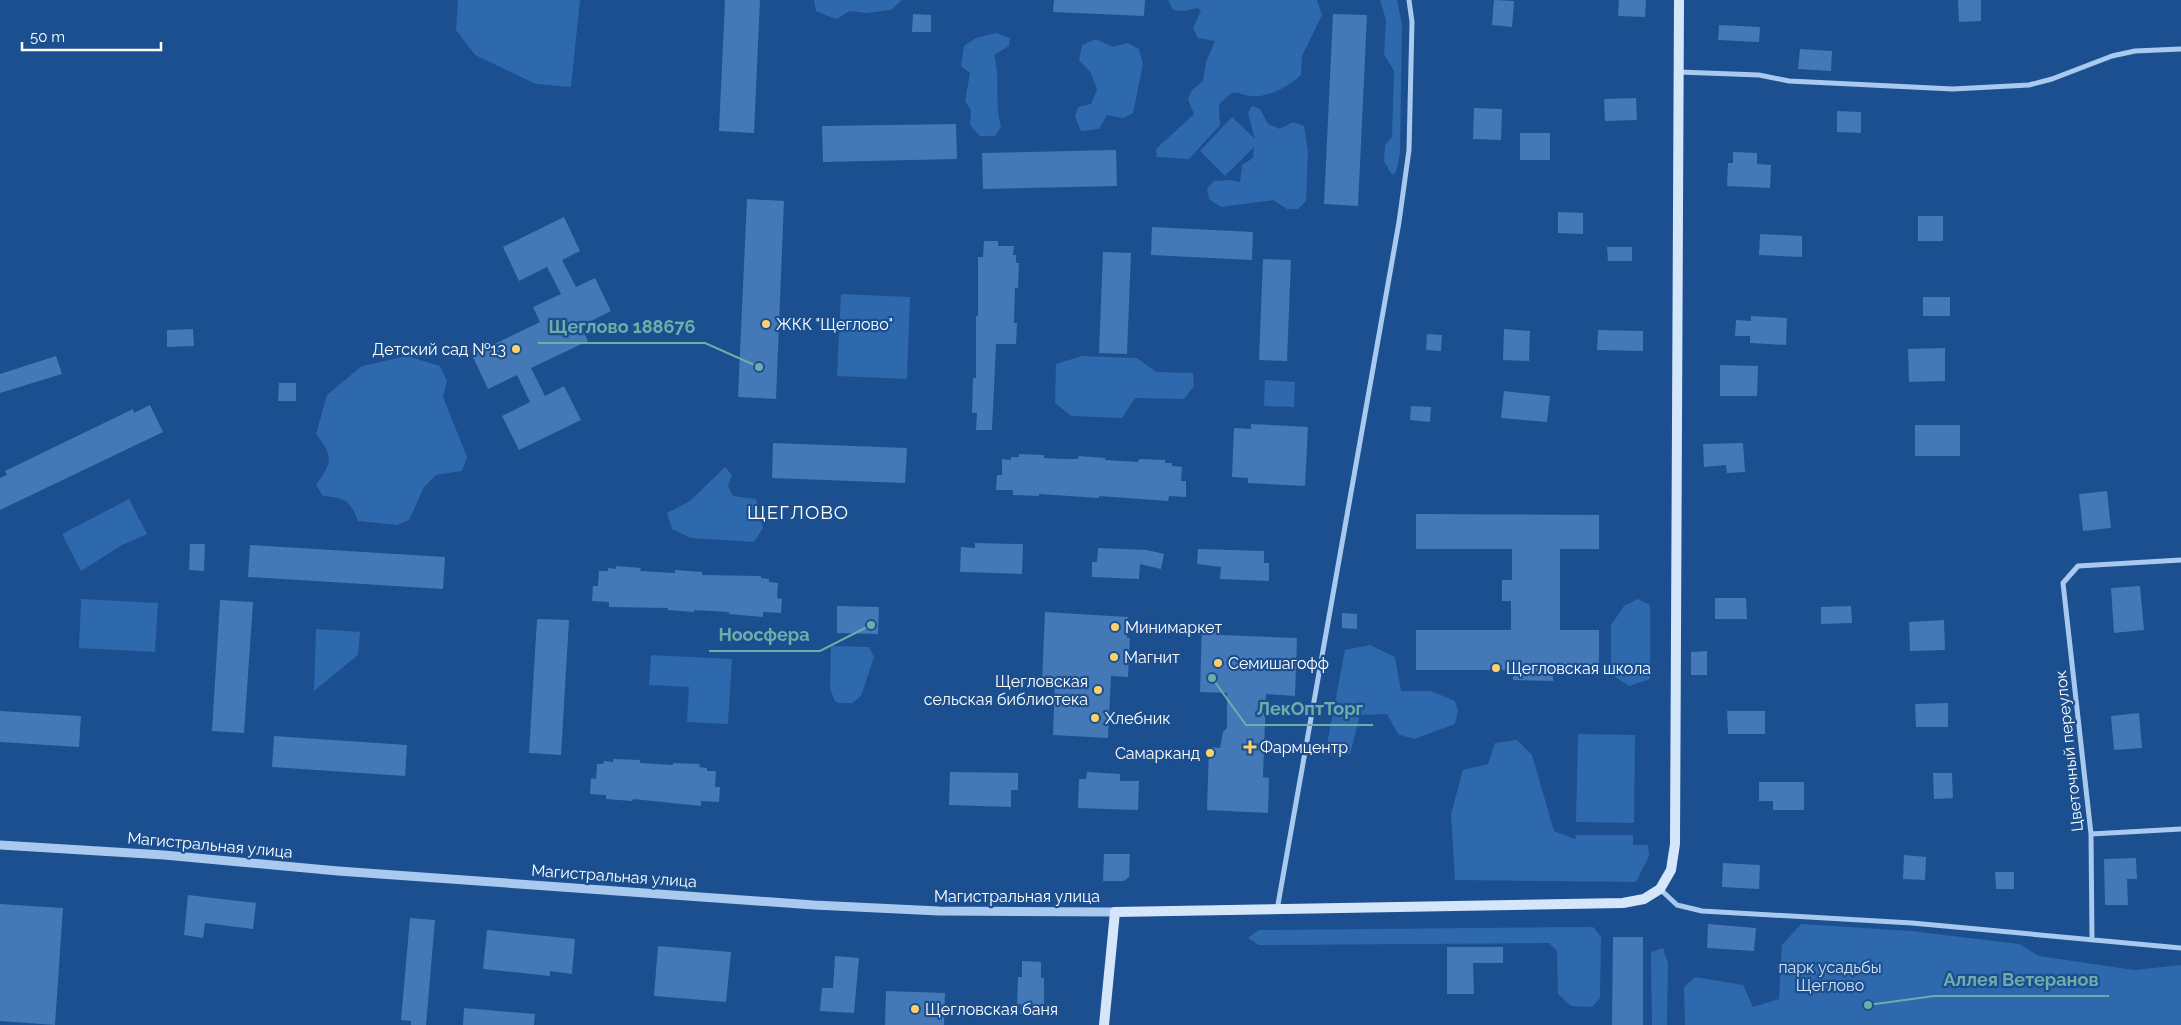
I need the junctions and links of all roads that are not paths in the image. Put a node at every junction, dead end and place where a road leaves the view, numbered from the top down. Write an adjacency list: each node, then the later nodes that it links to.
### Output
1 (1409, 0): 10 (street)
2 (1679, 0): 4 (main road)
3 (2181, 49): 4 (street)
4 (1678, 72): 9 (main road)
5 (2181, 560): 7 (street, Цветочный переулок)
6 (2181, 829): 7 (street)
7 (2091, 834): 12 (street, Цветочный переулок)
8 (0, 845): 11 (street, Магистральная улица)
9 (1660, 889): 10 (main road, Магистральная улица); 12 (street)
10 (1277, 910): 11 (main road, Магистральная улица)
11 (1115, 912): 14 (main road)
12 (2092, 940): 13 (street)
13 (2181, 948)
14 (1104, 1025)

